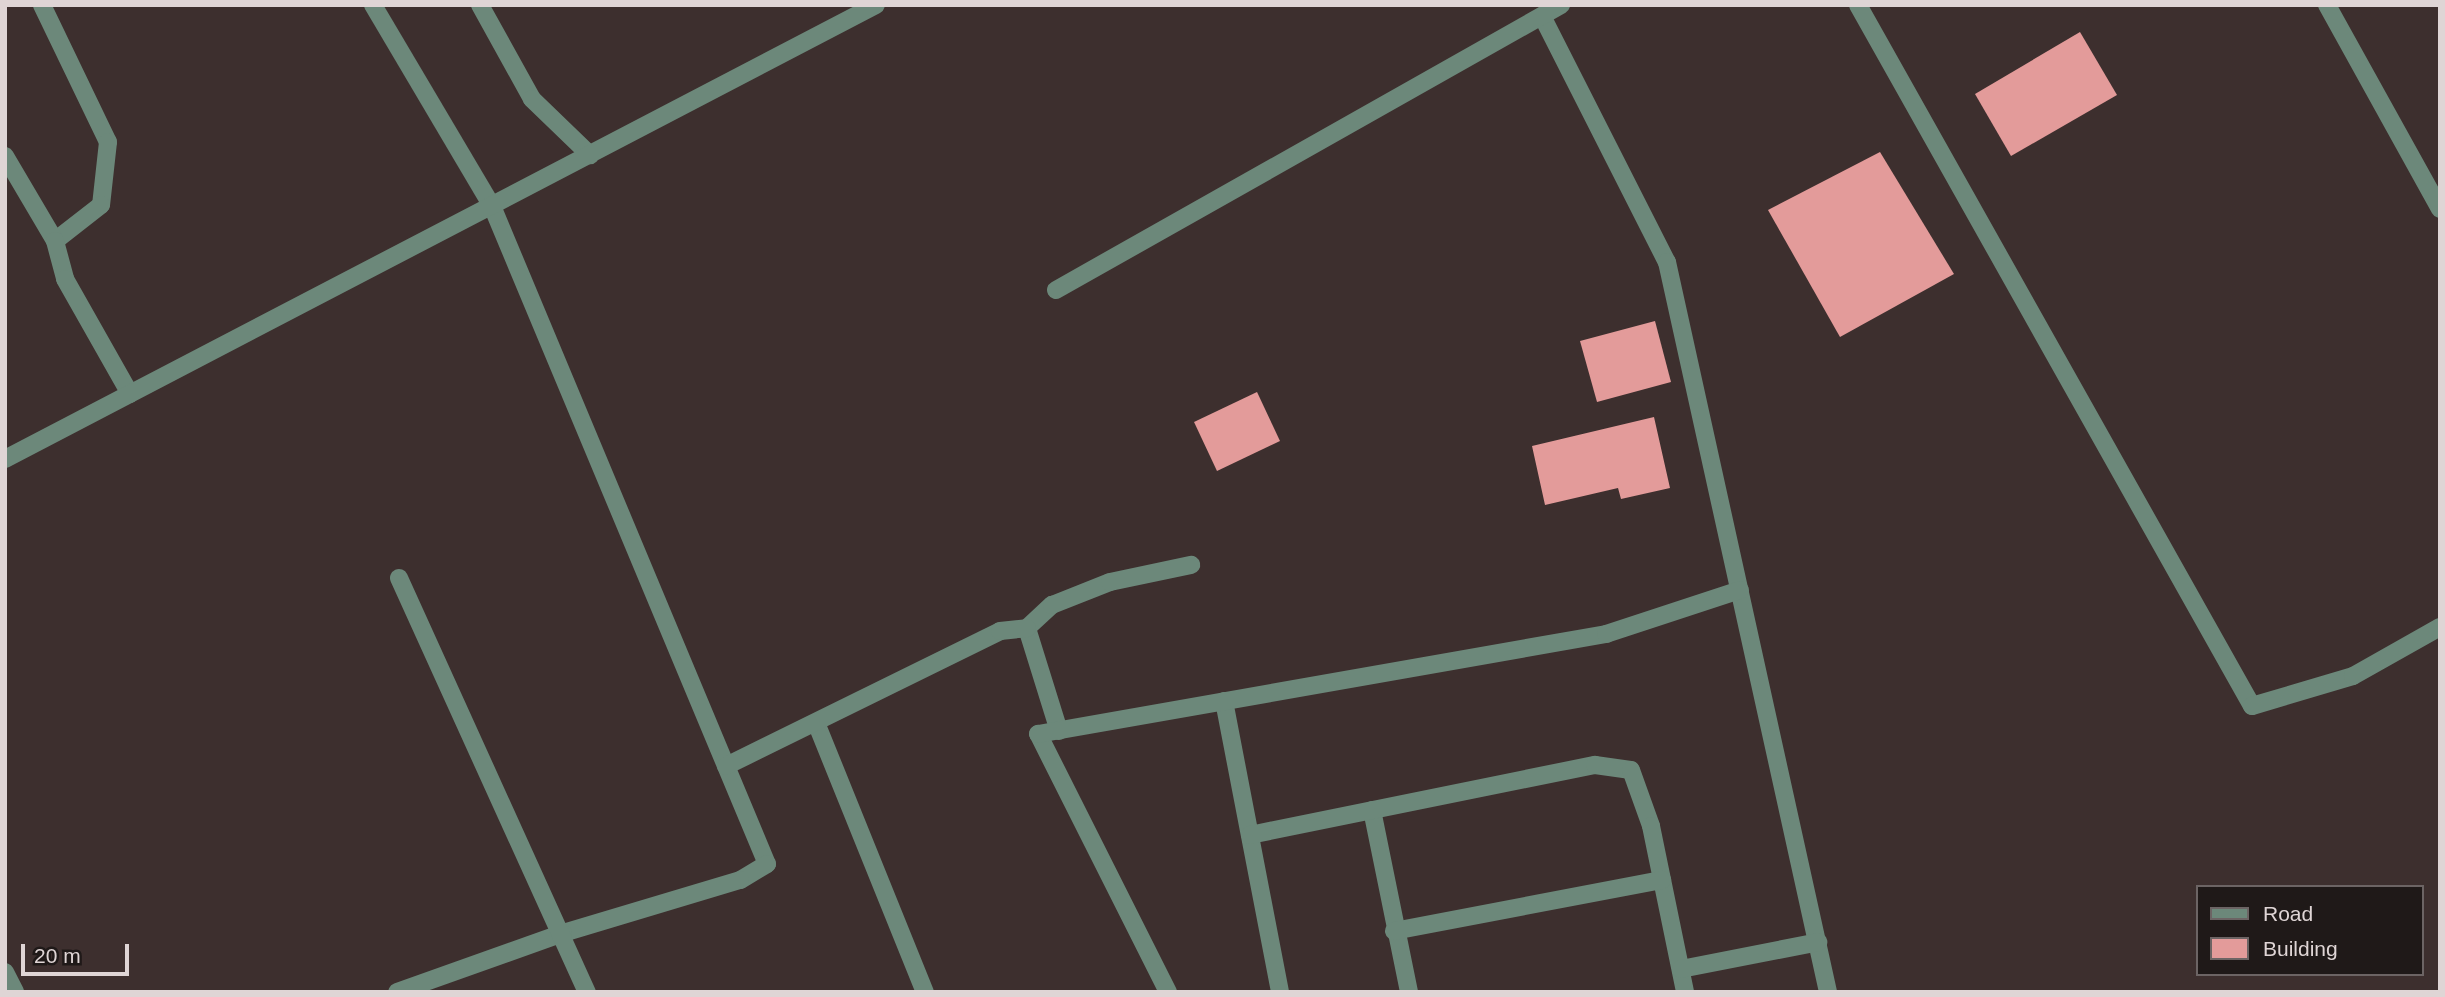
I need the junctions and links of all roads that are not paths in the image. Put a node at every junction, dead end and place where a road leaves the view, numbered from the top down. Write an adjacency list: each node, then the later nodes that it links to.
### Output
1 (42, 5): 13 (street)
2 (373, 5): 11 (street)
3 (480, 5): 9 (street)
4 (876, 5): 9 (street)
5 (1561, 5): 8 (street)
6 (1858, 5): 20 (street)
7 (2327, 5): 12 (street)
8 (1542, 16): 14 (street); 19 (street)
9 (590, 155): 11 (street)
10 (5, 156): 13 (street)
11 (492, 206): 15 (street); 25 (street)
12 (2440, 209)
13 (55, 241): 15 (street)
14 (1056, 290)
15 (130, 394): 16 (street)
16 (5, 459)
17 (1191, 565): 21 (street)
18 (399, 578): 30 (street)
19 (1740, 590): 22 (street); 31 (street)
20 (2440, 627)
21 (1027, 628): 23 (street); 24 (street)
22 (1224, 701): 24 (street); 27 (street)
23 (817, 725): 25 (street); 37 (street)
24 (1059, 731): 38 (street)
25 (726, 766): 30 (street)
26 (1372, 810): 27 (street); 28 (street); 29 (street)
27 (1250, 835): 39 (street)
28 (1662, 880): 29 (street); 32 (street)
29 (1394, 931): 40 (street)
30 (564, 933): 35 (street); 36 (street)
31 (1818, 942): 32 (street); 42 (street)
32 (1681, 969): 41 (street)
33 (5, 972): 34 (street)
34 (15, 992)
35 (397, 992)
36 (587, 992)
37 (925, 992)
38 (1168, 992)
39 (1280, 992)
40 (1409, 992)
41 (1685, 992)
42 (1828, 992)

